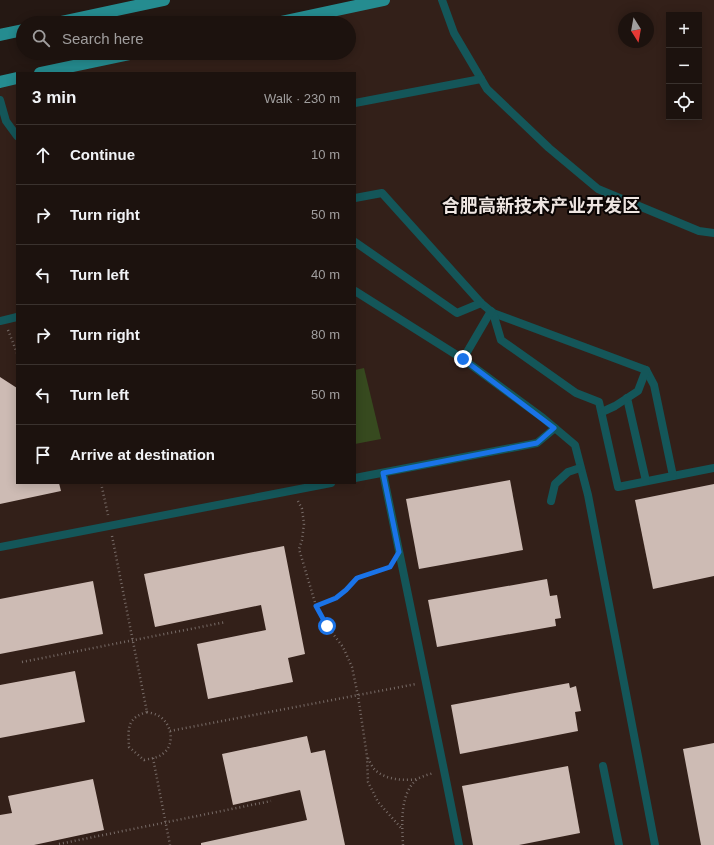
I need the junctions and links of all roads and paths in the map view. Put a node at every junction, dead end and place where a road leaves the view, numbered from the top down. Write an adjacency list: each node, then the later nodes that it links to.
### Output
1 (164, 0): 4 (main road)
2 (384, 0): 5 (main road)
3 (442, 0): 11 (lane)
4 (89, 16)
5 (309, 16)
6 (16, 32): 7 (main road)
7 (0, 35)
8 (104, 60): 9 (main road)
9 (50, 72)
10 (16, 78): 12 (main road)
11 (481, 79): 14 (lane); 17 (lane)
12 (0, 82)
13 (0, 100): 15 (lane)
14 (356, 103)
15 (16, 135)
16 (356, 198): 20 (lane)
17 (714, 233)
18 (356, 243): 20 (lane)
19 (356, 292): 25 (lane)
20 (481, 303): 21 (lane)
21 (492, 312): 25 (lane); 26 (lane); 28 (lane)
22 (16, 317): 23 (lane)
23 (2, 321): 24 (path)
24 (16, 352)
25 (463, 359): 29 (lane)
26 (646, 370): 27 (lane); 33 (lane)
27 (627, 398): 28 (lane); 35 (lane)
28 (602, 412): 35 (lane)
29 (554, 428): 30 (lane); 32 (lane)
30 (580, 468): 41 (lane); 66 (lane)
31 (714, 468): 33 (lane)
32 (383, 473): 34 (lane); 44 (lane)
33 (674, 476): 35 (lane)
34 (356, 478)
35 (646, 481)
36 (101, 484): 42 (path)
37 (282, 484): 40 (lane)
38 (326, 484): 39 (lane)
39 (294, 490): 40 (lane); 45 (path)
40 (283, 492): 42 (lane)
41 (551, 501)
42 (110, 526): 43 (lane); 47 (path)
43 (0, 547)
44 (399, 552): 45 (path); 49 (lane)
45 (316, 606): 50 (path)
46 (226, 622): 47 (path)
47 (134, 641): 48 (path); 51 (path)
48 (22, 662)
49 (426, 682): 50 (path); 56 (lane)
50 (358, 696): 52 (path); 53 (path)
51 (147, 712): 52 (path); 54 (path)
52 (170, 731): 54 (path)
53 (367, 756): 57 (path); 60 (path)
54 (154, 758): 59 (path)
55 (603, 766): 65 (lane)
56 (444, 769): 57 (path); 64 (lane)
57 (419, 779): 60 (path)
58 (271, 801): 59 (path)
59 (166, 822): 61 (path); 62 (path)
60 (402, 829): 63 (path)
61 (59, 844)
62 (170, 845)
63 (403, 845)
64 (458, 845)
65 (619, 845)
66 (656, 845)

